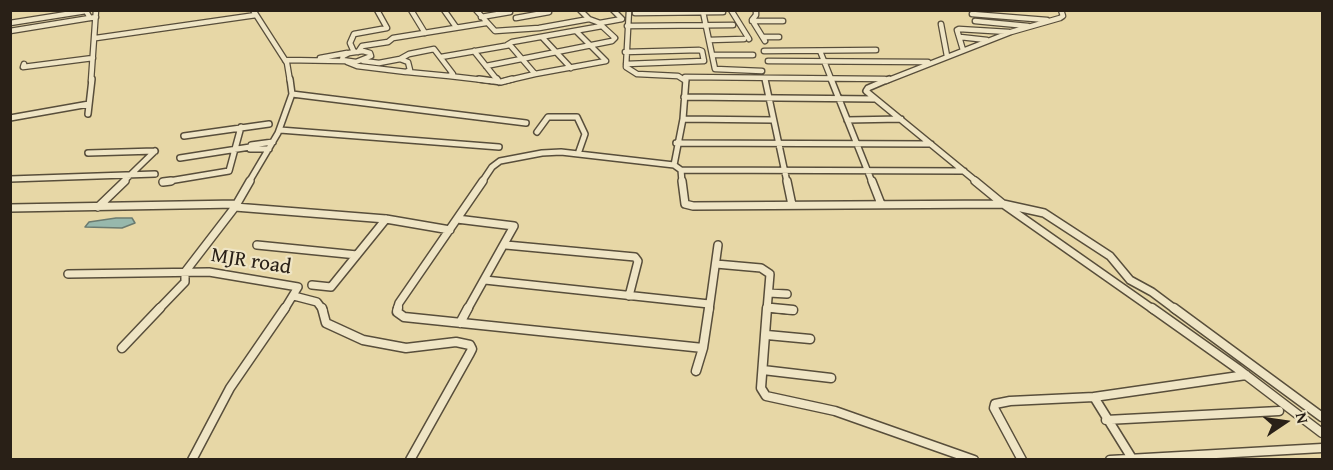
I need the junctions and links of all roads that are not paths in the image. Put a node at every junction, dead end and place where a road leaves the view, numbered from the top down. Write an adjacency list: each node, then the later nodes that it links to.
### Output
1 (96, 10): 18 (street)
2 (377, 10): 37 (street)
3 (411, 10): 42 (street)
4 (444, 10): 35 (street)
5 (476, 10): 19 (street)
6 (580, 10): 22 (street)
7 (613, 10): 30 (street)
8 (731, 10): 21 (street)
9 (756, 10): 23 (street)
10 (1061, 10): 24 (street)
11 (510, 11): 19 (street); 20 (street)
12 (548, 11): 20 (street); 29 (street)
13 (632, 12): 14 (street); 36 (street)
14 (704, 12): 15 (street); 32 (street)
15 (723, 12)
16 (254, 13): 46 (street); 67 (street)
17 (972, 14): 24 (street)
18 (93, 17): 27 (street); 39 (street); 46 (street)
19 (481, 17): 28 (street)
20 (516, 18): 38 (street)
21 (736, 18): 23 (street); 48 (street)
22 (590, 19): 29 (street); 30 (street)
23 (752, 19): 25 (street); 44 (street)
24 (1053, 20): 34 (street)
25 (783, 21)
26 (975, 21): 34 (street)
27 (10, 23)
28 (486, 23): 35 (street); 38 (street)
29 (562, 24): 38 (street)
30 (601, 24): 36 (street); 40 (street); 51 (street)
31 (941, 24): 62 (street)
32 (706, 25): 33 (street); 36 (street); 48 (street)
33 (733, 25)
34 (1033, 26): 41 (street)
35 (456, 27): 42 (street)
36 (625, 27): 59 (street)
37 (387, 28): 47 (street); 57 (street)
38 (525, 28)
39 (10, 31)
40 (576, 31): 43 (street); 51 (street)
41 (1011, 32): 45 (street); 49 (street)
42 (425, 33): 47 (street)
43 (542, 37): 50 (street); 58 (street)
44 (779, 37)
45 (960, 37): 49 (street); 52 (street)
46 (96, 38): 64 (street)
47 (393, 38): 57 (street)
48 (709, 40): 60 (street)
49 (989, 40): 52 (street)
50 (507, 45): 53 (street); 65 (street)
51 (591, 45): 58 (street); 76 (street)
52 (963, 50): 62 (street)
53 (474, 51): 63 (street); 75 (street)
54 (764, 51): 55 (street)
55 (819, 51): 56 (street); 71 (street)
56 (876, 51)
57 (354, 52): 68 (street); 69 (street); 72 (street)
58 (557, 52): 65 (street); 76 (street)
59 (625, 52): 74 (street); 74 (street)
60 (712, 55): 61 (street); 78 (street)
61 (753, 55)
62 (946, 56): 73 (street)
63 (441, 57): 66 (street); 81 (street)
64 (93, 58): 77 (street); 92 (street)
65 (522, 58): 75 (street); 80 (street)
66 (400, 59): 69 (street); 79 (street)
67 (285, 60): 68 (street); 87 (street)
68 (312, 60): 72 (street)
69 (363, 61): 72 (street)
70 (768, 61): 71 (street)
71 (823, 61): 73 (street); 84 (street)
72 (346, 62): 79 (street)
73 (934, 62): 85 (street)
74 (626, 64): 82 (street)
75 (486, 66): 86 (street)
76 (571, 68): 80 (street)
77 (16, 70)
78 (762, 71)
79 (406, 72): 81 (street)
80 (535, 74): 86 (street)
81 (449, 76): 86 (street)
82 (685, 77): 83 (street); 88 (street)
83 (765, 79): 84 (street); 89 (street)
84 (831, 79): 85 (street); 90 (street)
85 (891, 79): 91 (street)
86 (499, 82)
87 (292, 94): 100 (street); 102 (street)
88 (684, 97): 89 (street); 95 (street)
89 (769, 98): 90 (street); 97 (street)
90 (837, 99): 91 (street); 98 (street)
91 (875, 99): 96 (street)
92 (88, 104): 93 (street); 94 (street)
93 (88, 114)
94 (10, 118)
95 (682, 119): 97 (street); 106 (street)
96 (900, 119): 98 (street); 109 (street)
97 (773, 120): 107 (street)
98 (847, 120): 108 (street)
99 (268, 123): 101 (street)
100 (526, 123)
101 (241, 127): 104 (street); 113 (street)
102 (280, 130): 105 (street); 111 (street)
103 (537, 132): 115 (street)
104 (184, 136)
105 (273, 142): 110 (street); 112 (street)
106 (676, 143): 107 (street); 117 (street)
107 (780, 143): 108 (street); 119 (street)
108 (855, 144): 109 (street); 120 (street)
109 (931, 144): 121 (street)
110 (250, 147): 112 (street); 113 (street)
111 (499, 147)
112 (269, 148): 128 (street)
113 (234, 149): 116 (street); 125 (street)
114 (88, 153): 123 (street)
115 (578, 154): 117 (street); 133 (street)
116 (180, 158)
117 (674, 165): 118 (street)
118 (681, 170): 119 (street); 129 (street)
119 (785, 170): 120 (street); 129 (street)
120 (866, 170): 121 (street); 126 (street)
121 (964, 171): 127 (street)
122 (154, 174): 123 (street)
123 (128, 177): 124 (street); 130 (street)
124 (11, 180)
125 (163, 182)
126 (881, 204): 127 (street); 129 (street)
127 (1003, 204): 158 (street); 162 (street)
128 (236, 205): 130 (street); 132 (street); 140 (street)
129 (792, 205)
130 (98, 207): 131 (street)
131 (10, 208)
132 (386, 219): 134 (street); 138 (street)
133 (457, 219): 134 (street); 136 (street)
134 (450, 230): 151 (street)
135 (256, 245): 138 (street)
136 (506, 245): 142 (street); 147 (street)
137 (718, 245): 139 (street)
138 (357, 255): 143 (street)
139 (716, 264): 144 (street); 148 (street)
140 (185, 272): 141 (street, MJR road); 146 (street, MJR road); 154 (street)
141 (68, 274)
142 (485, 280): 147 (street); 151 (street)
143 (312, 285)
144 (770, 293): 145 (street); 149 (street)
145 (787, 294)
146 (294, 296): 167 (street, MJR road); 168 (street)
147 (629, 296): 148 (street)
148 (709, 304): 155 (street)
149 (769, 308): 150 (street); 152 (street)
150 (793, 310)
151 (460, 323): 155 (street)
152 (767, 335): 153 (street); 156 (street)
153 (810, 339)
154 (122, 348)
155 (703, 348): 157 (street)
156 (763, 370): 159 (street); 169 (street)
157 (696, 371)
158 (1246, 375): 160 (street); 164 (street)
159 (831, 378)
160 (1094, 397): 163 (street); 170 (street)
161 (1279, 411): 163 (street)
162 (1323, 417)
163 (1106, 420): 166 (street)
164 (1323, 433)
165 (1323, 448): 166 (street)
166 (1132, 458): 171 (street)
167 (192, 459)
168 (410, 459)
169 (974, 459)
170 (1022, 459)
171 (1110, 459)

